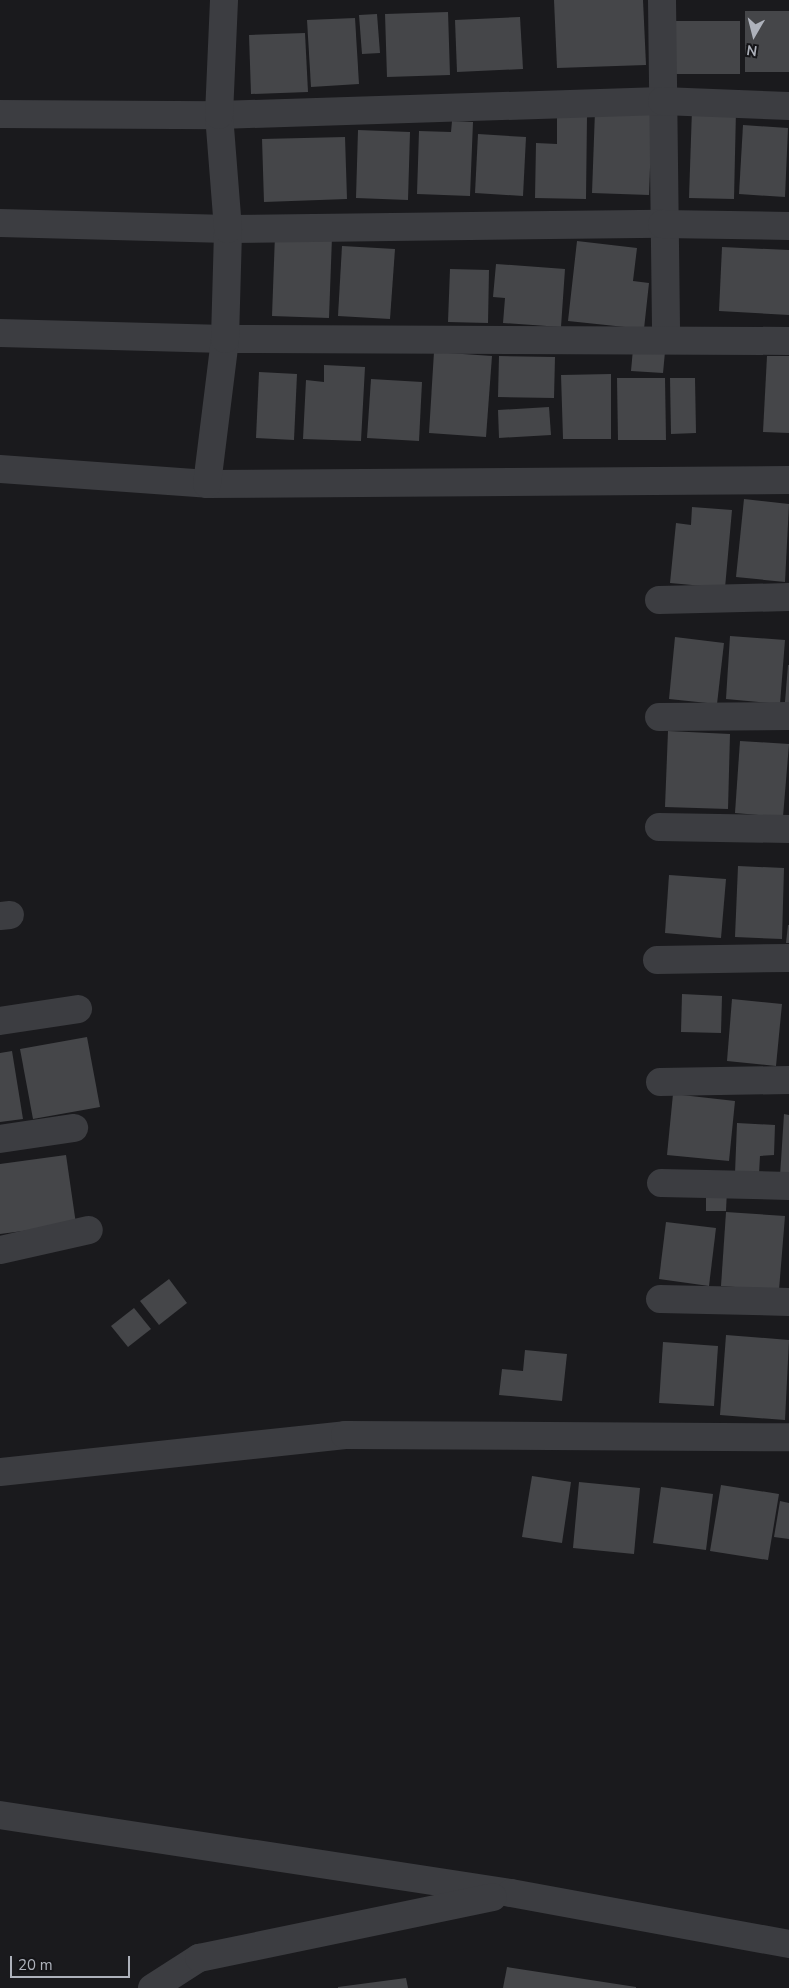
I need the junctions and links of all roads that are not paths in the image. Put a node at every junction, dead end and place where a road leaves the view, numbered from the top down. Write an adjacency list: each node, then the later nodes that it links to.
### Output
1 (224, 0): 6 (street)
2 (662, 0): 3 (street)
3 (662, 101): 4 (street); 6 (street); 8 (street)
4 (789, 106)
5 (0, 114): 6 (street)
6 (219, 115): 10 (street)
7 (0, 223): 10 (street)
8 (662, 224): 9 (street); 10 (street); 13 (street)
9 (789, 226)
10 (228, 229): 12 (street)
11 (0, 333): 12 (street)
12 (225, 339): 13 (street); 17 (street)
13 (666, 339): 14 (street)
14 (789, 341)
15 (0, 469): 17 (street)
16 (789, 480): 17 (street)
17 (207, 484)
18 (789, 597): 19 (street)
19 (660, 600)
20 (789, 716): 21 (street)
21 (659, 717)
22 (659, 828): 23 (street)
23 (789, 829)
24 (789, 958): 25 (street)
25 (657, 960)
26 (78, 1009): 27 (street)
27 (0, 1021)
28 (789, 1080): 29 (street)
29 (660, 1082)
30 (74, 1128): 31 (street)
31 (0, 1139)
32 (661, 1183): 33 (street)
33 (789, 1186)
34 (89, 1230): 35 (street)
35 (0, 1250)
36 (660, 1299): 37 (street)
37 (789, 1302)
38 (789, 1437): 39 (street)
39 (0, 1472)
40 (0, 1815): 41 (street)
41 (511, 1893): 42 (street); 43 (street)
42 (789, 1944)
43 (152, 1988)

